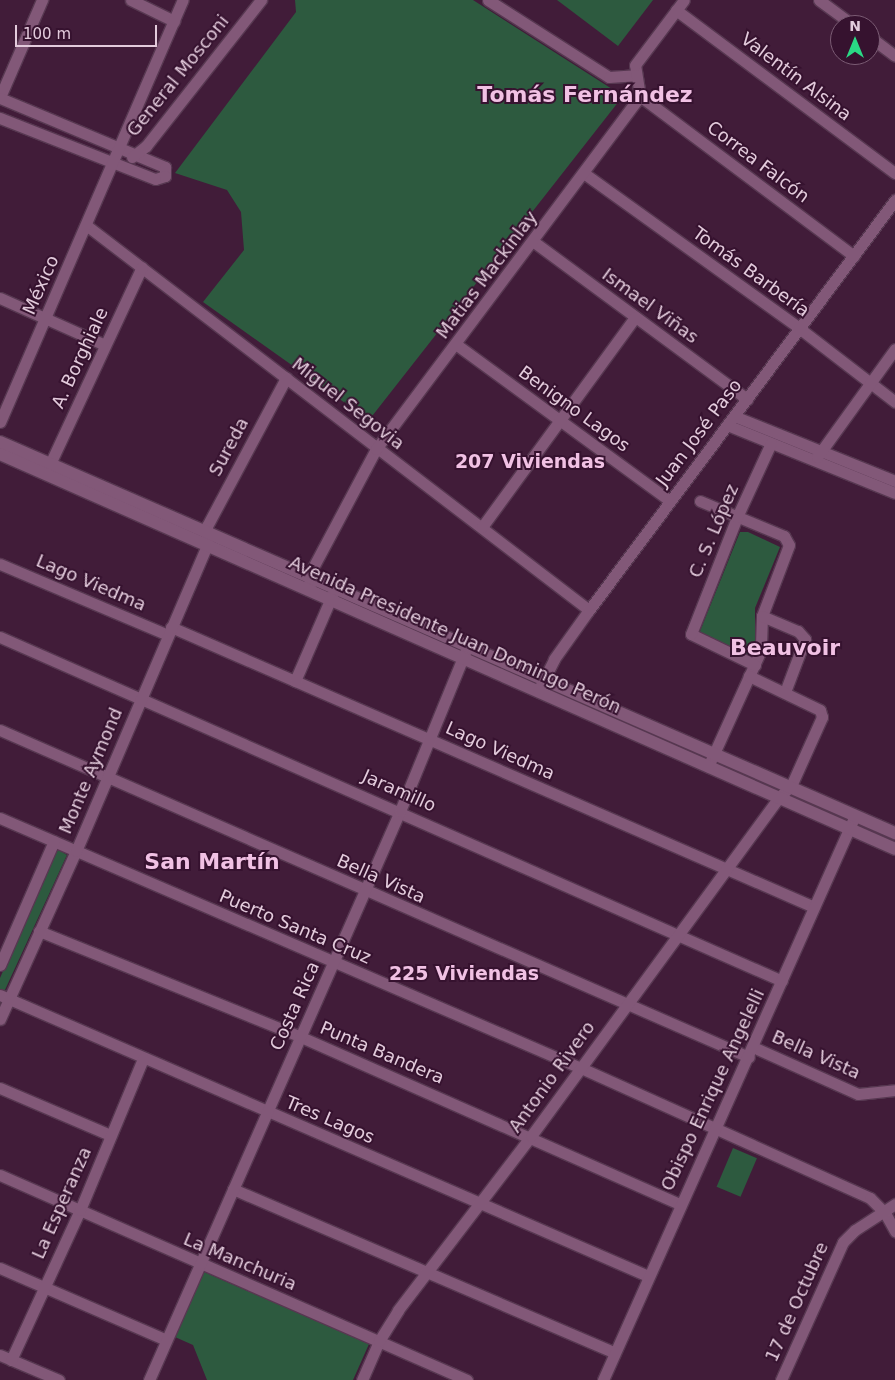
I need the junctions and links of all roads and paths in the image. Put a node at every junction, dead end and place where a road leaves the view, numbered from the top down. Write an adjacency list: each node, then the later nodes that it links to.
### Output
1 (42, 0): 15 (street)
2 (131, 0): 10 (street)
3 (183, 0): 10 (street, México)
4 (261, 0): 18 (street, General Mosconi)
5 (488, 0): 13 (street)
6 (684, 0): 8 (street)
7 (819, 0): 9 (street)
8 (676, 10): 13 (street); 20 (street, Valentín Alsina)
9 (839, 15)
10 (174, 21): 17 (street, México)
11 (880, 45): 12 (street)
12 (895, 56)
13 (634, 75): 14 (street)
14 (640, 96): 21 (street, Matias Mackinlay); 25 (street, Correa Falcón)
15 (0, 97): 17 (street)
16 (0, 118): 19 (street)
17 (119, 147): 18 (street); 19 (street, México)
18 (137, 155): 19 (street, General Mosconi); 19 (street)
19 (113, 162): 23 (street, México)
20 (895, 173)
21 (585, 174): 24 (street, Matias Mackinlay); 30 (street, Tomás Barbería)
22 (895, 200): 25 (street, Juan José Paso)
23 (86, 225): 26 (street, Miguel Segovia); 29 (street, México)
24 (534, 242): 28 (street, Ismael Viñas); 32 (street, Matias Mackinlay)
25 (854, 256): 30 (street, Juan José Paso)
26 (142, 267): 31 (street, A. Borghiale); 34 (street, Miguel Segovia)
27 (0, 298): 29 (street)
28 (635, 317): 36 (street, Ismael Viñas); 38 (street)
29 (45, 318): 31 (street); 40 (street, México)
30 (799, 328): 35 (street, Tomás Barbería); 36 (street, Juan José Paso)
31 (106, 345): 46 (street, A. Borghiale)
32 (457, 345): 38 (street, Benigno Lagos); 43 (street, Matias Mackinlay)
33 (895, 349): 35 (street)
34 (286, 378): 43 (street, Miguel Segovia); 53 (street, Sureda)
35 (869, 382): 37 (street, Tomás Barbería); 45 (street)
36 (747, 398): 39 (street, Juan José Paso)
37 (895, 402)
38 (561, 421): 49 (street, Benigno Lagos); 52 (street)
39 (730, 421): 42 (street); 45 (street); 49 (street, Juan José Paso)
40 (0, 422)
41 (0, 442): 46 (main road, Avenida Presidente Juan Domingo Perón)
42 (771, 443): 45 (street); 51 (street, C. S. López)
43 (376, 449): 52 (street, Miguel Segovia); 55 (street, Matias Mackinlay)
44 (0, 454): 53 (main road, Avenida Presidente Juan Domingo Perón)
45 (817, 456): 47 (street); 48 (street)
46 (50, 464): 53 (main road, Avenida Presidente Juan Domingo Perón)
47 (895, 481)
48 (895, 493)
49 (670, 501): 58 (street, Juan José Paso)
50 (700, 501): 51 (street)
51 (738, 517): 59 (street); 64 (street, C. S. López)
52 (482, 527): 58 (street, Miguel Segovia)
53 (207, 539): 55 (main road, Avenida Presidente Juan Domingo Perón); 56 (main road, Avenida Presidente Juan Domingo Perón); 60 (street, Monte Aymond)
54 (0, 564): 60 (street, Lago Viedma)
55 (309, 575): 56 (street); 57 (main road, Avenida Presidente Juan Domingo Perón)
56 (310, 589): 57 (main road, Avenida Presidente Juan Domingo Perón)
57 (334, 593): 62 (main road, Avenida Presidente Juan Domingo Perón); 63 (main road, Avenida Presidente Juan Domingo Perón); 67 (street)
58 (589, 610): 66 (street, Juan José Paso)
59 (762, 616): 64 (street); 69 (street)
60 (169, 631): 67 (street, Lago Viedma); 70 (street, Monte Aymond)
61 (0, 637): 70 (street, Jaramillo)
62 (468, 645): 63 (street, Costa Rica); 66 (main road, Avenida Presidente Juan Domingo Perón)
63 (463, 658): 68 (main road, Avenida Presidente Juan Domingo Perón); 72 (street, Costa Rica)
64 (755, 664): 65 (street)
65 (749, 676): 69 (street); 73 (street)
66 (546, 679): 68 (street, Juan José Paso); 73 (main road, Avenida Presidente Juan Domingo Perón)
67 (295, 681): 72 (street, Lago Viedma)
68 (537, 691): 74 (main road, Avenida Presidente Juan Domingo Perón)
69 (785, 692): 76 (street)
70 (140, 697): 75 (street, Monte Aymond); 78 (street, Jaramillo)
71 (0, 730): 75 (street, Bella Vista)
72 (430, 739): 78 (street, Costa Rica); 86 (street, Lago Viedma)
73 (714, 752): 74 (street); 76 (main road, Avenida Presidente Juan Domingo Perón)
74 (708, 767): 77 (main road, Avenida Presidente Juan Domingo Perón)
75 (108, 777): 85 (street, Monte Aymond); 87 (street, Bella Vista)
76 (791, 786): 77 (street, Antonio Rivero); 79 (main road, Avenida Presidente Juan Domingo Perón)
77 (778, 798): 81 (main road, Avenida Presidente Juan Domingo Perón); 86 (street, Antonio Rivero)
78 (400, 811): 87 (street, Costa Rica); 90 (street, Jaramillo)
79 (855, 815): 81 (street, Obispo Enrique Angelelli); 82 (main road, Avenida Presidente Juan Domingo Perón)
80 (0, 818): 83 (street, Puerto Santa Cruz)
81 (849, 828): 84 (main road, Avenida Presidente Juan Domingo Perón); 88 (street, Obispo Enrique Angelelli)
82 (895, 833)
83 (54, 841): 85 (street, Puerto Santa Cruz); 92 (street)
84 (894, 848)
85 (76, 851): 89 (street, Monte Aymond); 91 (street, Puerto Santa Cruz)
86 (728, 870): 88 (street, Lago Viedma); 90 (street, Antonio Rivero)
87 (364, 891): 91 (street, Costa Rica); 95 (street, Bella Vista)
88 (814, 907): 93 (street, Obispo Enrique Angelelli)
89 (39, 931): 94 (street, Monte Aymond); 97 (street, Punta Bandera)
90 (679, 934): 93 (street, Jaramillo); 95 (street, Antonio Rivero)
91 (333, 963): 97 (street, Costa Rica); 100 (street, Puerto Santa Cruz)
92 (0, 965)
93 (782, 981): 98 (street, Obispo Enrique Angelelli)
94 (4, 997): 96 (street, Monte Aymond); 99 (street, Tres Lagos)
95 (625, 1005): 98 (street, Bella Vista); 100 (street, Antonio Rivero)
96 (0, 1019)
97 (300, 1037): 103 (street, Costa Rica); 106 (street, Punta Bandera)
98 (751, 1052): 102 (street, Bella Vista); 104 (street, Obispo Enrique Angelelli)
99 (143, 1059): 103 (street, Tres Lagos); 105 (street, La Esperanza)
100 (581, 1068): 104 (street, Puerto Santa Cruz); 106 (street, Antonio Rivero)
101 (0, 1088): 105 (street)
102 (895, 1090)
103 (267, 1112): 108 (street, Costa Rica); 109 (street, Tres Lagos)
104 (715, 1128): 110 (street, Obispo Enrique Angelelli); 113 (street, Puerto Santa Cruz)
105 (110, 1135): 112 (street, La Esperanza)
106 (531, 1136): 109 (street, Antonio Rivero); 110 (street, Punta Bandera)
107 (0, 1175): 112 (street, La Manchuria)
108 (233, 1190): 115 (street, Costa Rica); 117 (street)
109 (480, 1203): 117 (street, Antonio Rivero); 118 (street, Tres Lagos)
110 (679, 1204): 118 (street, Obispo Enrique Angelelli)
111 (895, 1204): 113 (street, 17 de Octubre)
112 (80, 1210): 115 (street, La Manchuria); 119 (street, La Esperanza)
113 (885, 1213): 114 (street, Puerto Santa Cruz); 130 (street, 17 de Octubre)
114 (895, 1231)
115 (199, 1264): 120 (street, Costa Rica); 121 (street, La Manchuria)
116 (0, 1268): 119 (street)
117 (425, 1273): 121 (street, Antonio Rivero); 122 (street)
118 (648, 1276): 122 (street, Obispo Enrique Angelelli)
119 (44, 1287): 120 (street); 124 (street, La Esperanza)
120 (166, 1340): 126 (street, Costa Rica)
121 (379, 1341): 127 (street, Antonio Rivero); 128 (street, La Manchuria)
122 (614, 1352): 129 (street, Obispo Enrique Angelelli)
123 (0, 1355): 124 (street)
124 (11, 1360): 125 (street)
125 (59, 1380)
126 (149, 1380)
127 (362, 1380)
128 (467, 1380)
129 (602, 1380)
130 (781, 1380)

